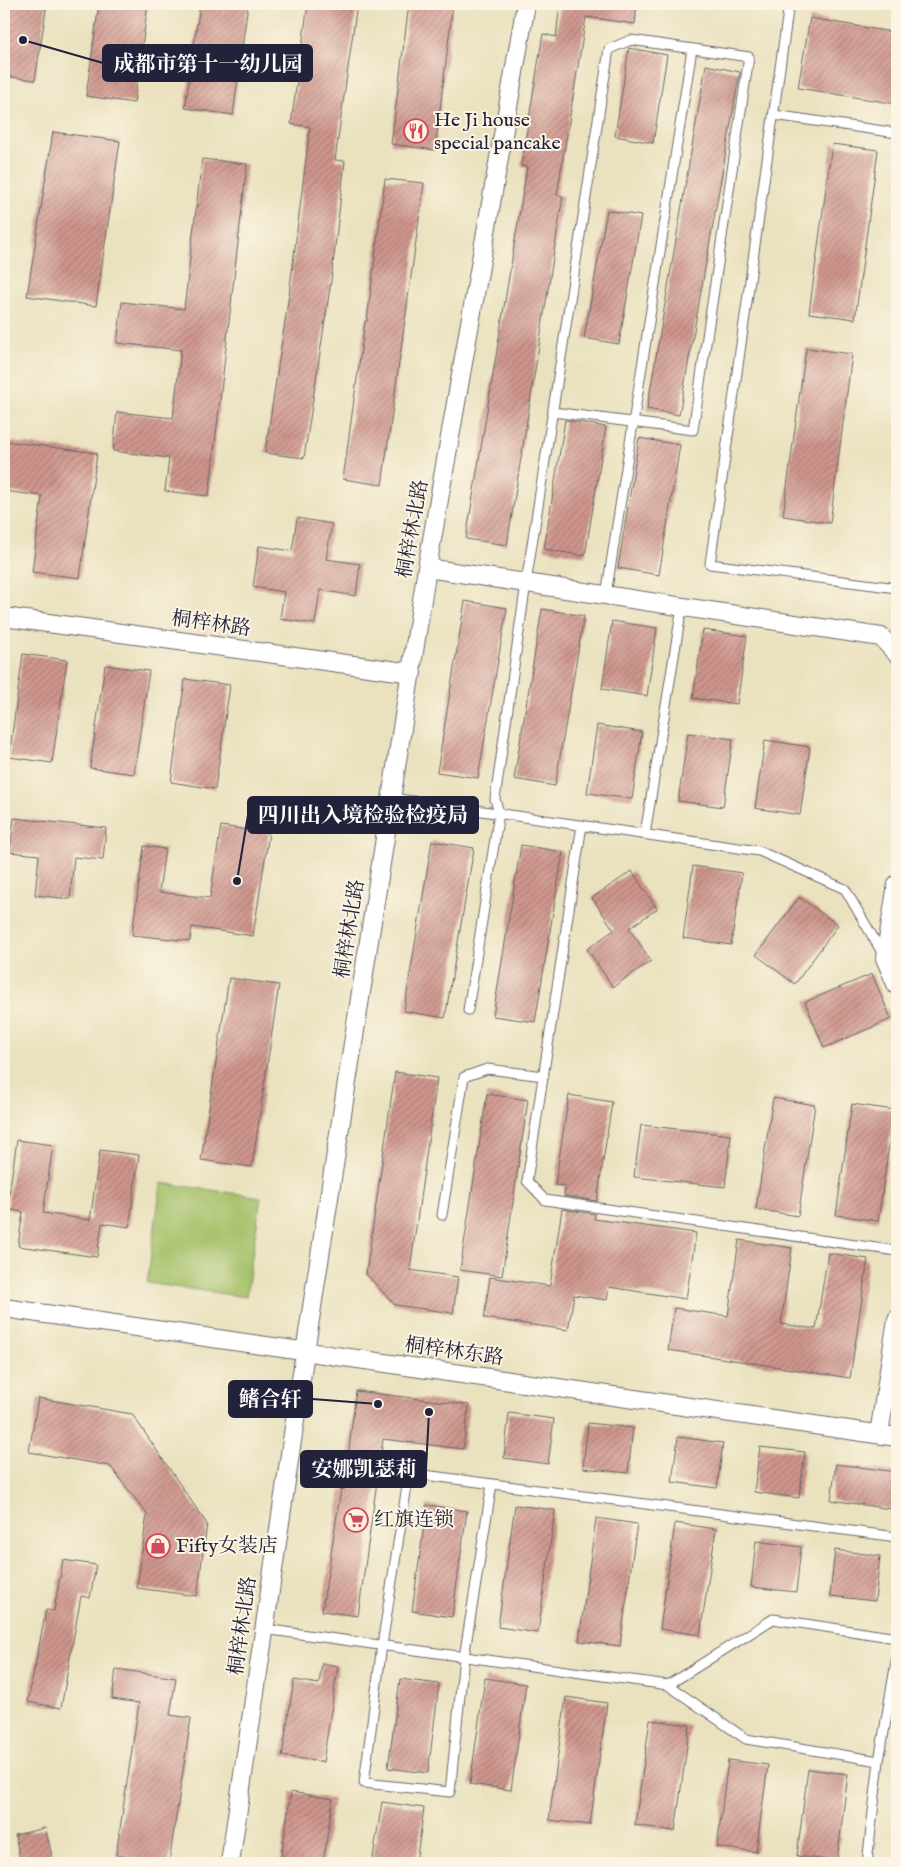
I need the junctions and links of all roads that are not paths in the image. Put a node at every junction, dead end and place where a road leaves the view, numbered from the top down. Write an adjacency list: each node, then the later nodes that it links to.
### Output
1 (526, 4): 8 (street, 桐梓林北路)
2 (790, 4): 4 (lane)
3 (692, 49): 6 (lane); 7 (lane); 7 (lane)
4 (774, 115): 5 (lane); 10 (lane)
5 (897, 133)
6 (553, 412): 7 (lane); 9 (lane)
7 (633, 423): 11 (lane)
8 (427, 568): 9 (street); 15 (street, 桐梓林北路)
9 (526, 583): 11 (street); 17 (lane)
10 (897, 588)
11 (606, 595): 12 (street)
12 (682, 607): 14 (street); 19 (lane)
13 (4, 617): 15 (street, 桐梓林路)
14 (897, 654)
15 (412, 673): 16 (street, 桐梓林北路)
16 (392, 798): 17 (lane); 29 (street, 桐梓林北路)
17 (499, 813): 18 (lane); 23 (lane)
18 (582, 825): 19 (lane); 24 (lane)
19 (645, 834): 21 (lane)
20 (897, 884): 21 (street)
21 (885, 958): 22 (street)
22 (897, 986)
23 (468, 1010)
24 (544, 1076): 25 (lane); 26 (lane)
25 (442, 1215)
26 (897, 1252)
27 (4, 1308): 29 (street, 桐梓林东路)
28 (897, 1319): 30 (street)
29 (304, 1352): 30 (street, 桐梓林东路); 34 (street, 桐梓林北路)
30 (880, 1434): 31 (street, 桐梓林东路)
31 (897, 1437)
32 (492, 1484): 33 (lane); 36 (lane); 38 (lane)
33 (897, 1536)
34 (264, 1629): 36 (lane); 41 (street, 桐梓林北路)
35 (897, 1638): 39 (lane)
36 (382, 1645): 38 (lane); 38 (lane)
37 (897, 1656): 40 (lane)
38 (464, 1657): 39 (lane)
39 (668, 1685): 40 (lane)
40 (879, 1761): 42 (lane)
41 (230, 1863)
42 (866, 1863)

